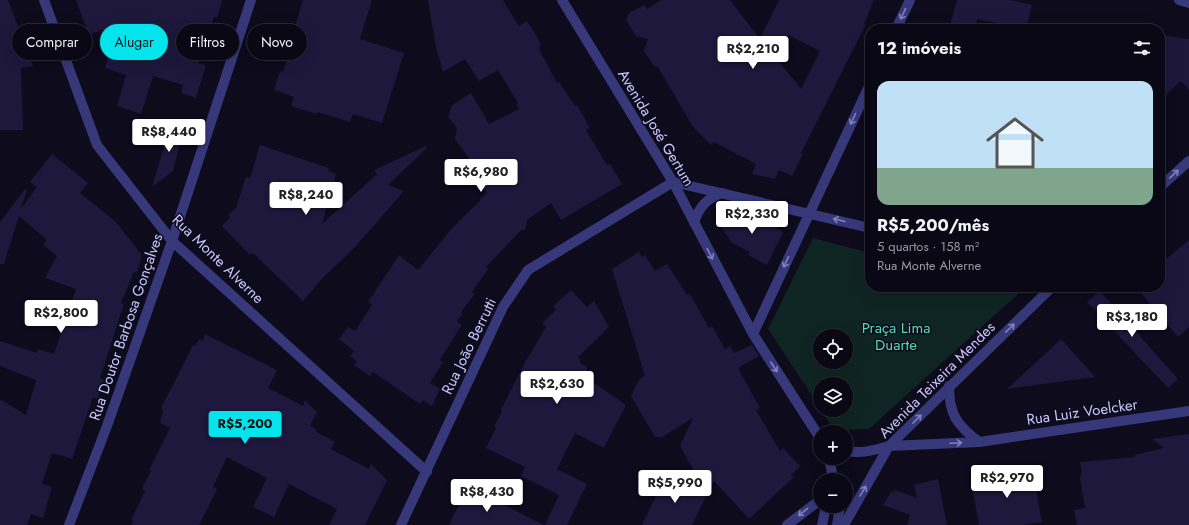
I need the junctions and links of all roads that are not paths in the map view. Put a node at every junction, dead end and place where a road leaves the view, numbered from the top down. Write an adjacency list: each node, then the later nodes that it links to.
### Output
1 (44, 0): 16 (street, Rua Monte Alverne)
2 (251, 0): 16 (street, Rua Doutor Barbosa Gonçalves)
3 (562, 0): 10 (street, Avenida José Gertum)
4 (910, 0): 7 (street, one-way to 7)
5 (1179, 0): 6 (street)
6 (1189, 3)
7 (898, 24)
8 (865, 95): 13 (street, one-way to 13)
9 (1189, 161): 11 (street, one-way to 9)
10 (673, 182): 12 (street); 14 (street, Avenida José Gertum); 25 (street, Rua João Berrutti)
11 (1165, 183)
12 (722, 193): 13 (street); 14 (street)
13 (809, 213): 15 (street, one-way to 13); 18 (street, one-way to 18)
14 (694, 223): 18 (street, Avenida José Gertum, one-way to 18)
15 (865, 227)
16 (172, 241): 25 (street, Rua Monte Alverne); 29 (street, Rua Doutor Barbosa Gonçalves)
17 (1047, 292): 19 (street, Avenida Teixeira Mendes, one-way to 17)
18 (753, 334): 21 (street, Avenida José Gertum, one-way to 21)
19 (949, 386): 22 (street); 23 (street, Avenida Teixeira Mendes, one-way to 19)
20 (1189, 412): 22 (street, Rua Luiz Voelcker)
21 (813, 427)
22 (979, 442): 23 (street, Rua Luiz Voelcker, one-way to 22)
23 (889, 446): 24 (street, Rua Luiz Voelcker); 34 (street, Avenida Teixeira Mendes, one-way to 23)
24 (853, 452)
25 (427, 472): 30 (street, Rua João Berrutti)
26 (813, 505): 31 (street, one-way to 31)
27 (825, 513): 32 (street)
28 (839, 513): 33 (street)
29 (69, 525)
30 (402, 525)
31 (787, 525)
32 (822, 525)
33 (837, 525)
34 (844, 525)

